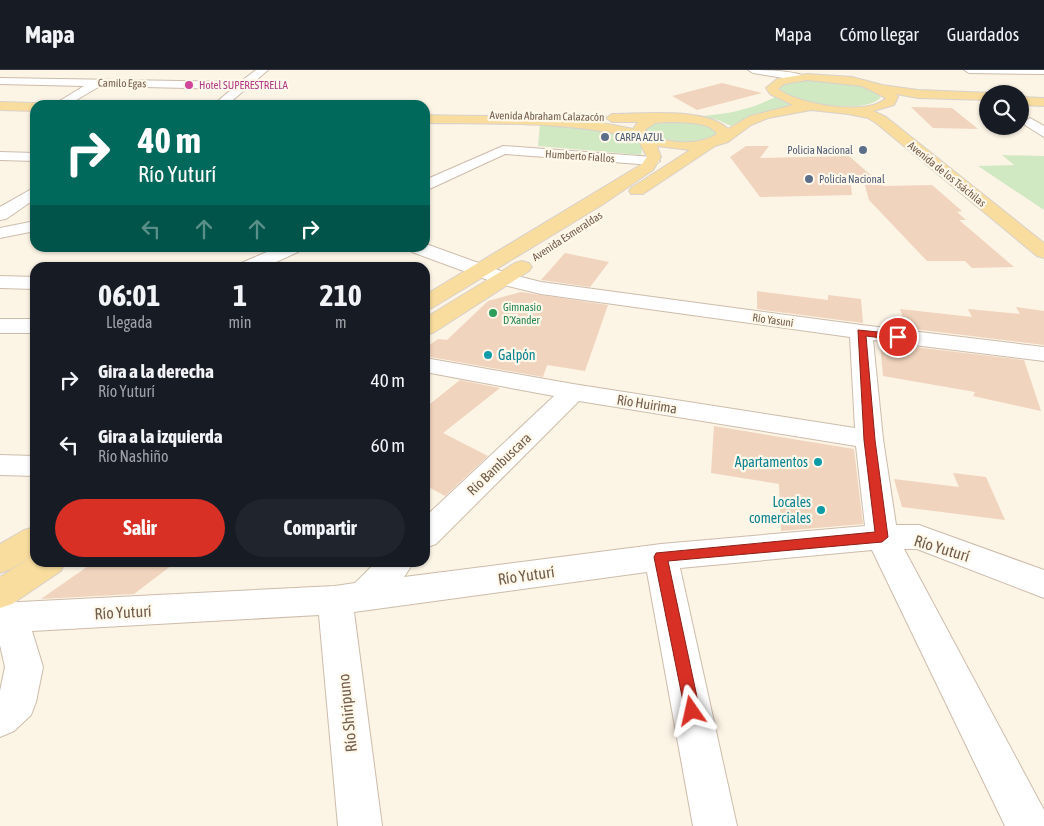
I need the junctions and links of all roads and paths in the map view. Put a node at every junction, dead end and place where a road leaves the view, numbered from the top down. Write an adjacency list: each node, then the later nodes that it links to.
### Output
1 (121, 70): 12 (street)
2 (263, 70): 14 (street)
3 (753, 70): 9 (street)
4 (837, 70): 11 (main road)
5 (969, 70): 6 (street)
6 (995, 70): 7 (street)
7 (1044, 71)
8 (185, 75): 13 (street)
9 (808, 75): 11 (main road); 16 (main road)
10 (0, 81): 12 (street, Camilo Egas)
11 (852, 81): 15 (main road)
12 (99, 83): 13 (street, Camilo Egas); 20 (street)
13 (170, 84): 14 (street, Camilo Egas)
14 (243, 86): 21 (street)
15 (880, 88): 17 (main road); 25 (main road, Avenida de los Tsáchilas)
16 (774, 92): 22 (main road); 29 (main road)
17 (979, 96)
18 (1029, 96): 19 (main road)
19 (1044, 97)
20 (68, 100)
21 (225, 100)
22 (761, 100)
23 (979, 101): 25 (main road)
24 (1029, 101): 26 (main road)
25 (890, 102): 30 (main road); 53 (main road, Avenida de los Tsáchilas)
26 (1044, 102)
27 (0, 106): 28 (main road)
28 (30, 107)
29 (814, 107): 30 (main road); 41 (main road, Avenida Esmeraldas)
30 (843, 110): 56 (main road, Avenida de los Tsáchilas)
31 (0, 114): 32 (main road)
32 (30, 114)
33 (430, 114): 35 (main road, Avenida Abraham Calazacón)
34 (722, 114): 36 (main road)
35 (668, 118): 36 (main road); 40 (main road)
36 (685, 118): 41 (main road)
37 (430, 119): 40 (main road, Avenida Abraham Calazacón)
38 (1044, 122): 39 (street)
39 (1044, 133)
40 (642, 135): 41 (main road, Avenida Abraham Calazacón); 44 (main road)
41 (714, 142): 59 (main road, Avenida Esmeraldas)
42 (0, 156): 43 (street)
43 (30, 157)
44 (653, 161): 46 (street, Humberto Fiallos); 58 (main road, Avenida Esmeraldas)
45 (434, 166): 46 (street)
46 (468, 166): 47 (street)
47 (430, 184)
48 (30, 195): 49 (street)
49 (1, 213): 50 (street)
50 (30, 214)
51 (30, 227): 52 (street)
52 (0, 233)
53 (1044, 237)
54 (282, 252): 57 (street)
55 (430, 252): 58 (street, Río Yasuní)
56 (1044, 252)
57 (260, 262)
58 (480, 270): 59 (street, Río Yasuní); 62 (main road, Avenida Esmeraldas)
59 (503, 279): 63 (main road, Avenida Esmeraldas); 66 (street, Río Yasuní)
60 (0, 282): 61 (street)
61 (30, 283)
62 (430, 301)
63 (430, 325)
64 (0, 326): 65 (street)
65 (30, 326)
66 (861, 332): 67 (street, Río Yasuní); 70 (street)
67 (1044, 354)
68 (430, 366): 69 (street, Río Huirima)
69 (573, 392): 70 (street, Río Huirima); 73 (street, Río Bambuscara)
70 (869, 440): 74 (street)
71 (0, 465): 72 (street)
72 (30, 466)
73 (430, 531)
74 (882, 537): 76 (street, Río Yuturí); 80 (street, Río Yuturí); 86 (street)
75 (30, 541): 77 (main road)
76 (661, 557): 81 (street, Río Yuturí); 85 (street)
77 (0, 560)
78 (44, 567): 82 (main road)
79 (391, 567): 81 (street)
80 (1044, 584)
81 (349, 598): 82 (street, Río Yuturí); 84 (street, Río Shiripuno)
82 (4, 610): 83 (street)
83 (0, 718)
84 (360, 826)
85 (715, 826)
86 (1028, 826)

